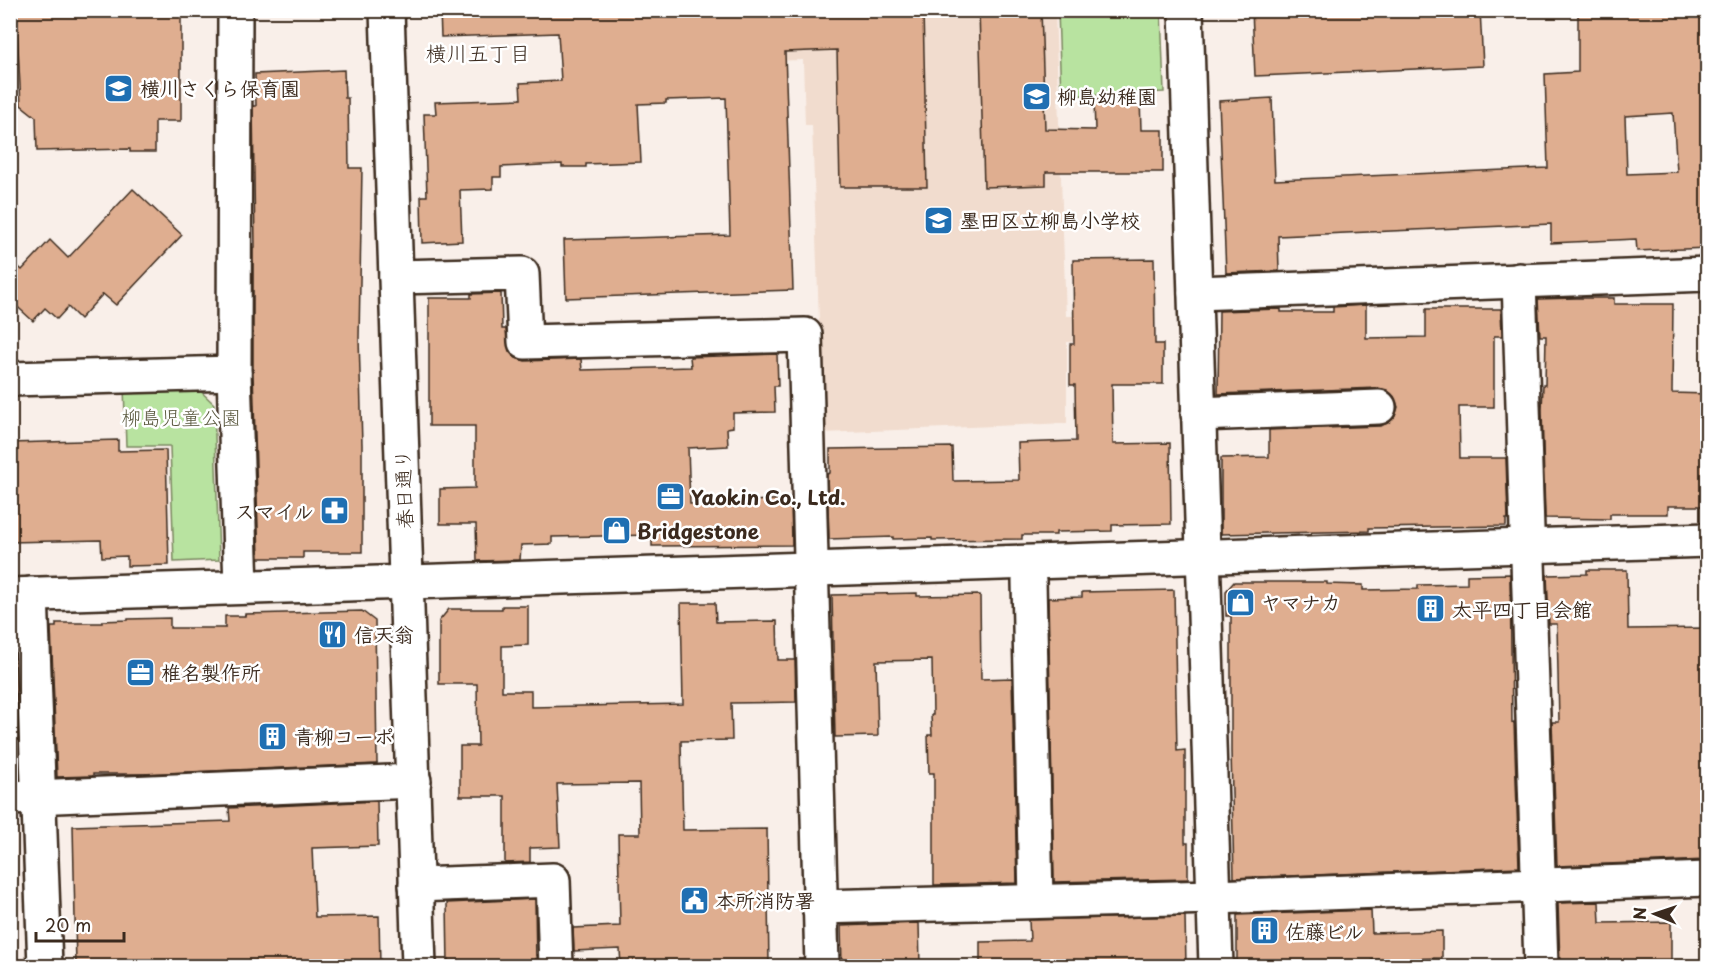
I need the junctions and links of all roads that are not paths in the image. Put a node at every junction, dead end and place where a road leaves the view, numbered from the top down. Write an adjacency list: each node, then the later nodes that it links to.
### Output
1 (235, 10): 8 (street)
2 (387, 10): 5 (street, 春日通り)
3 (1186, 10): 7 (street)
4 (1707, 274): 6 (street)
5 (396, 277): 15 (street); 17 (street, 春日通り)
6 (1519, 280): 7 (street); 13 (street)
7 (1195, 293): 11 (street)
8 (234, 373): 9 (street); 18 (street)
9 (10, 379)
10 (1379, 407): 11 (street)
11 (1198, 414): 14 (street)
12 (1707, 540): 13 (street)
13 (1528, 544): 14 (street); 24 (street)
14 (1202, 557): 15 (street); 25 (street)
15 (810, 570): 17 (street); 27 (street)
16 (1029, 581): 26 (street)
17 (407, 583): 18 (street); 20 (street, 春日通り)
18 (241, 587): 19 (street)
19 (21, 594): 21 (street)
20 (414, 781): 21 (street); 23 (street, 春日通り)
21 (24, 797): 28 (street)
22 (1707, 879): 24 (street)
23 (417, 885): 29 (street, 春日通り); 30 (street)
24 (1539, 885): 25 (street); 33 (street)
25 (1214, 897): 26 (street); 32 (street)
26 (1036, 901): 27 (street)
27 (819, 906): 31 (street)
28 (45, 966)
29 (419, 966)
30 (556, 966)
31 (822, 966)
32 (1216, 966)
33 (1541, 966)

